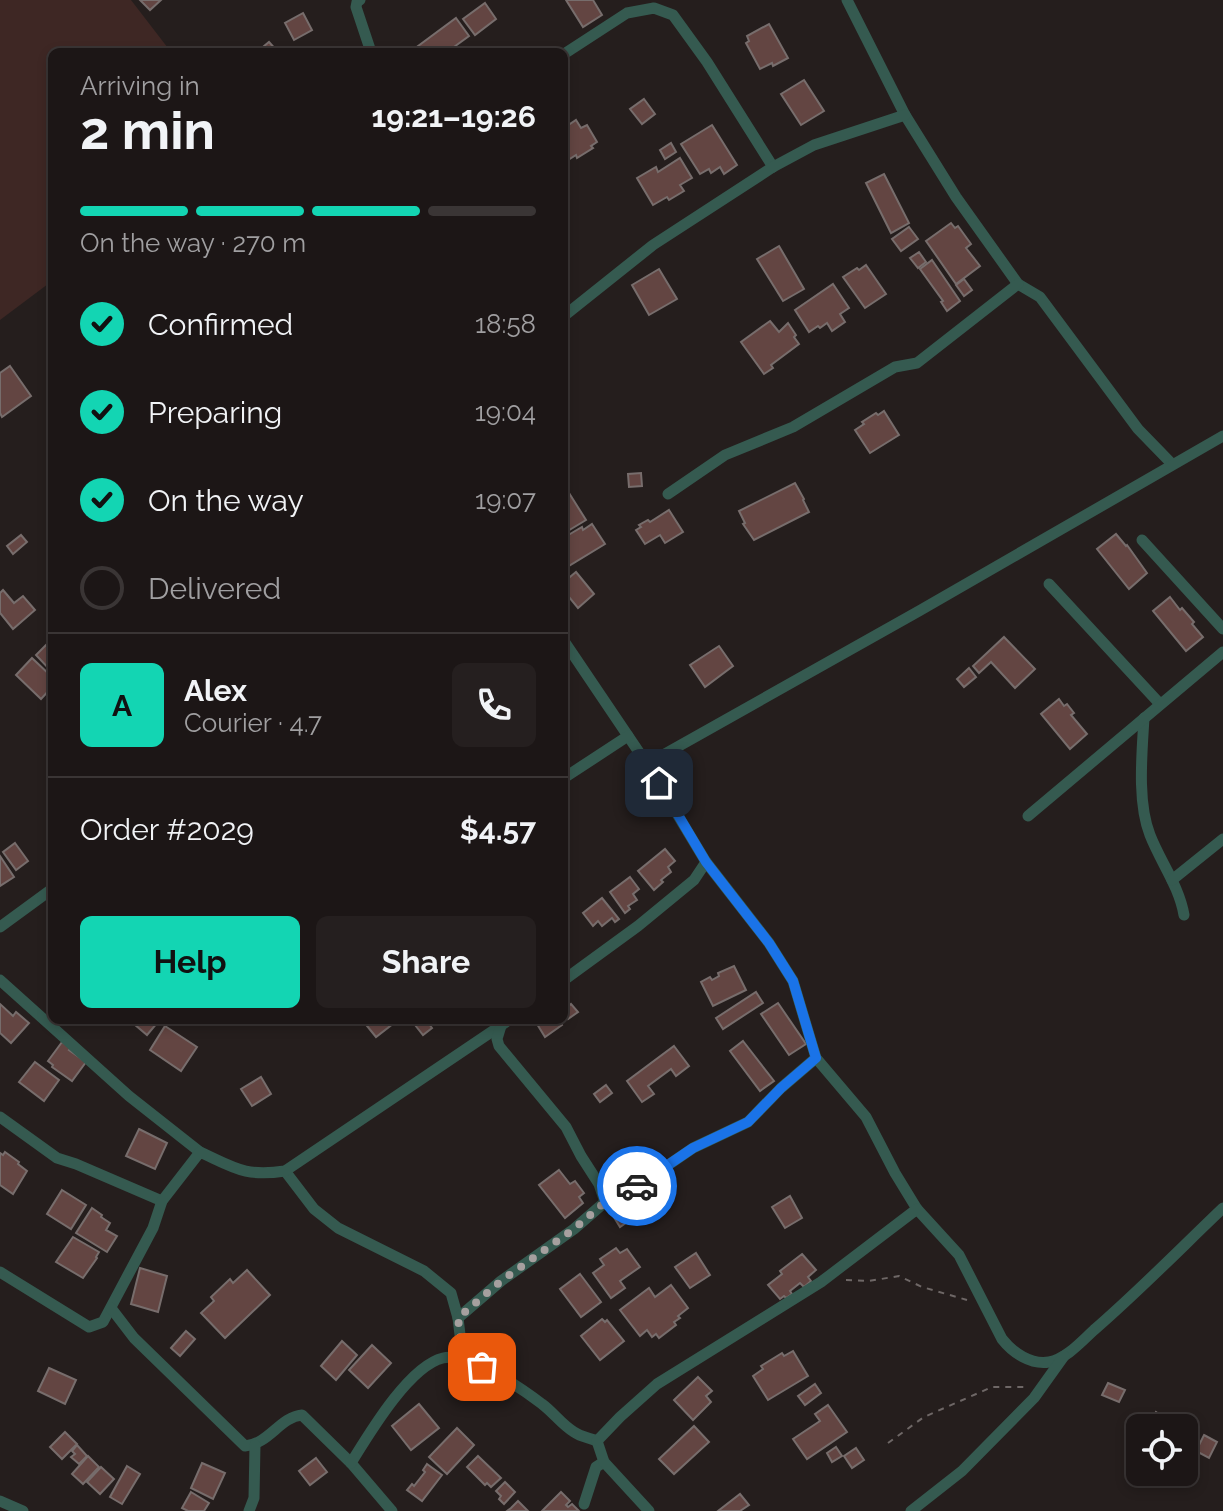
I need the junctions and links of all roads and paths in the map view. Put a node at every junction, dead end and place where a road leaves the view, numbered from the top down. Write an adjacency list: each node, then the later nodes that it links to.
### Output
1 (360, 0): 3 (street)
2 (847, 0): 5 (street)
3 (370, 48)
4 (568, 51): 6 (street)
5 (905, 115): 6 (street); 7 (street)
6 (773, 167): 8 (street)
7 (1018, 284): 10 (street); 11 (street)
8 (568, 311)
9 (1223, 436): 10 (street)
10 (1172, 464): 20 (street)
11 (668, 494)
12 (1142, 540): 14 (street)
13 (1049, 584): 17 (street)
14 (1223, 629)
15 (568, 647): 19 (street)
16 (1223, 652): 17 (street)
17 (1160, 704): 18 (street)
18 (1144, 718): 22 (street); 25 (street)
19 (628, 736): 20 (street); 21 (street)
20 (647, 764): 24 (street)
21 (568, 775)
22 (1028, 816)
23 (1223, 839): 25 (street)
24 (706, 862): 29 (street); 35 (street)
25 (1172, 880): 27 (street)
26 (48, 892): 28 (street)
27 (1184, 915)
28 (0, 927)
29 (568, 977)
30 (0, 980): 31 (street)
31 (48, 1023)
32 (49, 1024): 37 (street)
33 (504, 1024): 38 (street)
34 (504, 1024): 40 (street)
35 (816, 1058): 40 (street); 42 (street)
36 (0, 1117): 39 (street)
37 (200, 1152): 38 (street); 39 (street)
38 (285, 1171): 47 (street)
39 (162, 1201): 46 (street)
40 (605, 1202): 47 (street)
41 (1223, 1208): 48 (street)
42 (917, 1209): 44 (street); 45 (street)
43 (0, 1272): 46 (street)
44 (821, 1282): 45 (path); 51 (street)
45 (984, 1304): 48 (street)
46 (111, 1308): 53 (street)
47 (458, 1318): 49 (street)
48 (1064, 1356): 50 (street)
49 (463, 1360): 51 (street); 55 (street)
50 (1042, 1387): 52 (path); 62 (street)
51 (597, 1441): 54 (street)
52 (888, 1443)
53 (255, 1445): 55 (street); 59 (street)
54 (604, 1462): 57 (street); 61 (street)
55 (351, 1463): 60 (street)
56 (0, 1501): 58 (street)
57 (584, 1504)
58 (23, 1511)
59 (249, 1511)
60 (392, 1511)
61 (649, 1511)
62 (911, 1511)

